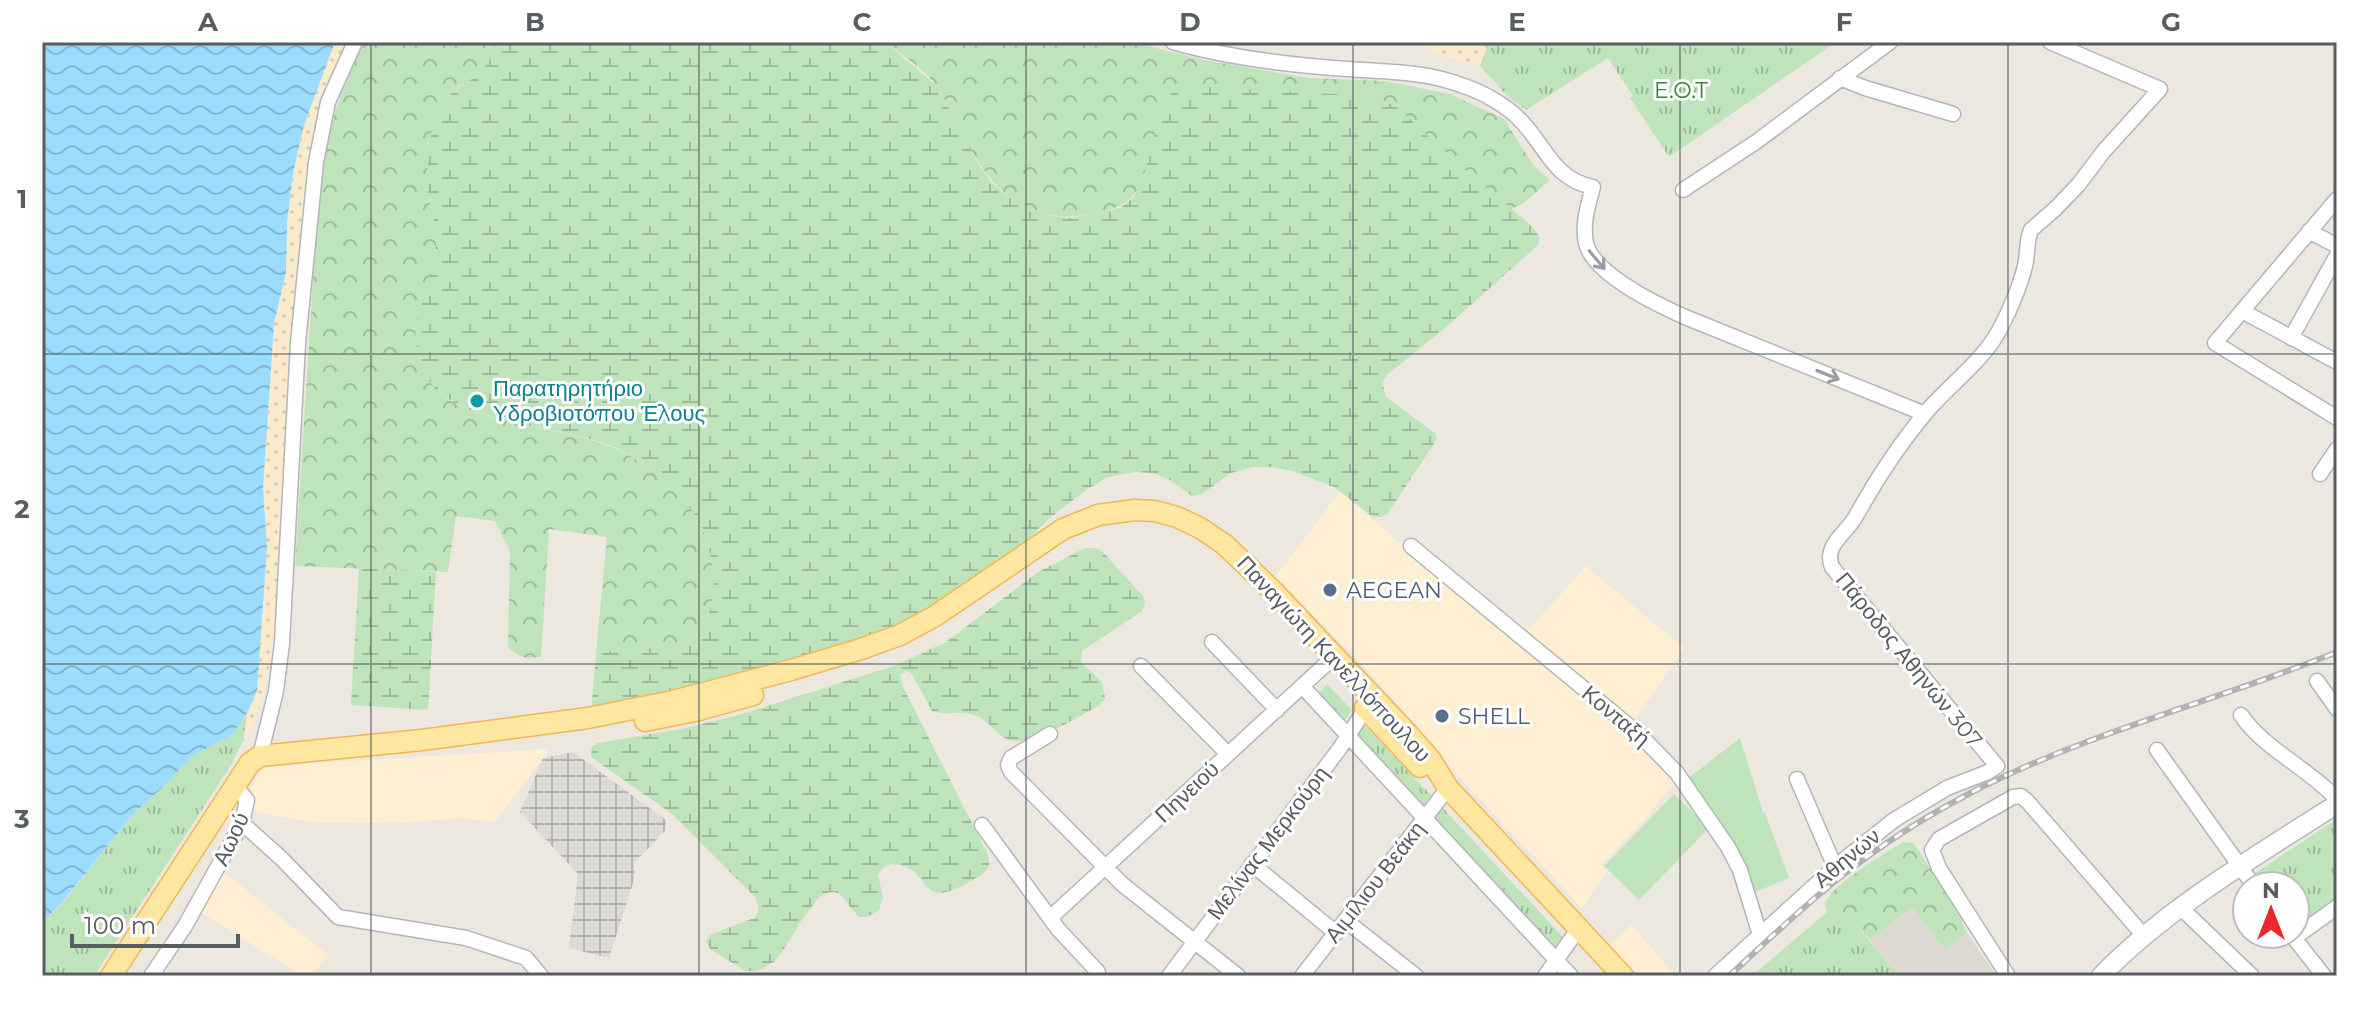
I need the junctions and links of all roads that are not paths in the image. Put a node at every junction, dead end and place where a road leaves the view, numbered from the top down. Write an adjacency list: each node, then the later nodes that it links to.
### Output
1 (355, 42): 34 (street)
2 (1173, 42): 15 (street, one-way to 15)
3 (1890, 42): 5 (street)
4 (2050, 42): 15 (street, Πάροδος Αθηνών 307)
5 (1840, 78): 6 (street); 7 (street)
6 (1953, 114)
7 (1683, 190)
8 (2337, 199): 9 (street)
9 (2309, 231): 10 (street); 12 (street)
10 (2337, 246)
11 (2337, 255): 13 (street)
12 (2242, 311): 13 (street); 16 (street)
13 (2291, 338): 14 (street)
14 (2337, 362)
15 (1925, 414): 35 (street, Πάροδος Αθηνών 307)
16 (2337, 418)
17 (2337, 449): 18 (street)
18 (2320, 474)
19 (1411, 546): 54 (street, Κονταξή)
20 (1212, 642): 27 (street)
21 (1325, 665): 24 (street, Πηνειού); 25 (main road, Παναγιώτη Κανελλόπουλου); 31 (main road, Παναγιώτη Κανελλόπουλου)
22 (1141, 666): 33 (street)
23 (2317, 681): 26 (street)
24 (1302, 686): 27 (street, Πηνειού); 30 (street)
25 (1366, 708): 30 (street, Μελίνας Μερκούρη); 38 (main road, Παναγιώτη Κανελλόπουλου)
26 (2337, 709)
27 (1277, 710): 33 (street, Πηνειού)
28 (2241, 715): 39 (street)
29 (1050, 734): 44 (street)
30 (1348, 736): 40 (street); 43 (street, Μελίνας Μερκούρη)
31 (422, 740): 34 (main road, Παναγιώτη Κανελλόπουλου); 38 (main road, Παναγιώτη Κανελλόπουλου)
32 (2157, 750): 46 (street)
33 (1228, 754): 44 (street, Πηνειού)
34 (260, 756): 37 (main road)
35 (1997, 766): 45 (street, Αθηνών)
36 (1797, 779): 45 (street)
37 (235, 786): 41 (street, Αωού); 60 (main road)
38 (1448, 788): 40 (street, Αιμίλιου Βεάκη); 52 (main road)
39 (2337, 801): 46 (street)
40 (1425, 818): 50 (street, Αιμίλιου Βεάκη); 58 (street)
41 (242, 823): 61 (street, Αωού); 62 (street)
42 (982, 825): 49 (street)
43 (1252, 864): 53 (street); 56 (street, Μελίνας Μερκούρη)
44 (1105, 867): 49 (street, Πηνειού); 56 (street)
45 (1835, 867): 54 (street, Αθηνών)
46 (2240, 868): 48 (street)
47 (2337, 907): 51 (street)
48 (2181, 908): 55 (street); 73 (street)
49 (1050, 918): 59 (street)
50 (1345, 920): 53 (street, Αιμίλιου Βεάκη); 66 (street)
51 (2311, 924)
52 (1579, 928): 58 (street); 69 (main road)
53 (1336, 933): 65 (street, Αιμίλιου Βεάκη)
54 (1760, 935): 70 (street, Αθηνών)
55 (2144, 936): 71 (street); 72 (street)
56 (1195, 941): 63 (street, Μελίνας Μερκούρη); 64 (street)
57 (2303, 950): 74 (street)
58 (1557, 961): 67 (street); 68 (street)
59 (1098, 972)
60 (111, 976)
61 (151, 976)
62 (541, 976)
63 (1169, 976)
64 (1238, 976)
65 (1302, 976)
66 (1416, 976)
67 (1545, 976)
68 (1571, 976)
69 (1623, 976)
70 (1715, 976)
71 (2008, 976)
72 (2101, 976)
73 (2252, 976)
74 (2324, 976)

